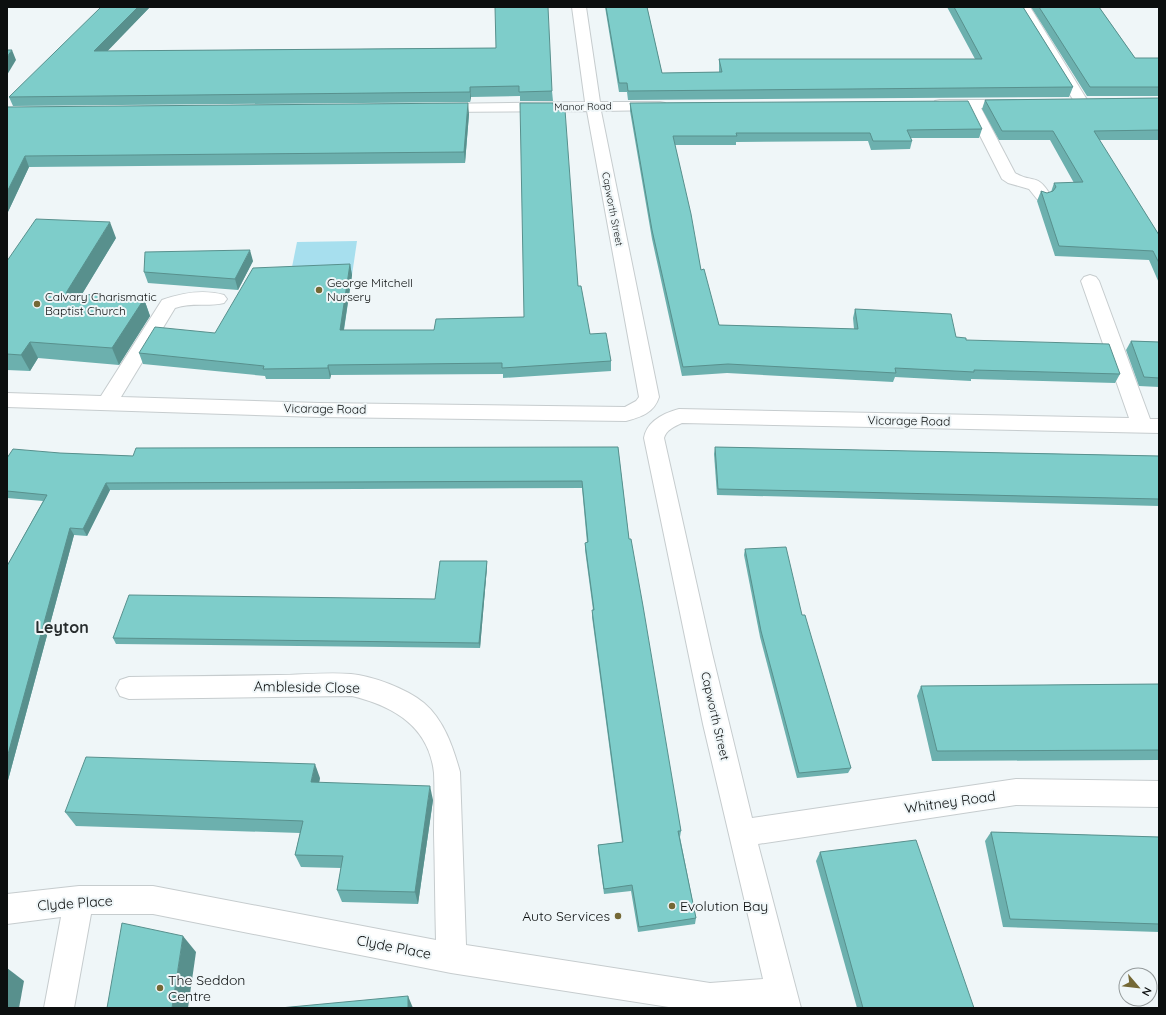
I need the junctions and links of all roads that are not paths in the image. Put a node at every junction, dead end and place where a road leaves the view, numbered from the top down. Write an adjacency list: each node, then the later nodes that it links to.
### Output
1 (579, 7): 9 (street, Capworth Street)
2 (1023, 7): 8 (street)
3 (1097, 103): 8 (street)
4 (924, 104): 5 (street)
5 (971, 104): 6 (street); 12 (street)
6 (1026, 104)
7 (1066, 104): 8 (street)
8 (1082, 104)
9 (593, 106): 10 (street, Manor Road); 11 (street, Manor Road); 17 (street, Capworth Street)
10 (672, 106)
11 (428, 108)
12 (1043, 196)
13 (1090, 281): 19 (street)
14 (218, 299): 16 (street)
15 (7, 400): 16 (street, Vicarage Road)
16 (107, 403): 17 (street, Vicarage Road)
17 (641, 408)
18 (661, 425): 19 (street, Vicarage Road); 22 (street, Capworth Street)
19 (1150, 426)
20 (129, 688): 25 (street, Ambleside Close)
21 (1159, 794): 22 (street, Whitney Road)
22 (742, 833): 26 (street, Capworth Street)
23 (78, 900): 24 (street, Clyde Place); 25 (street, Clyde Place); 27 (street)
24 (7, 909)
25 (451, 958): 26 (street, Clyde Place)
26 (784, 1000)
27 (59, 1008)

